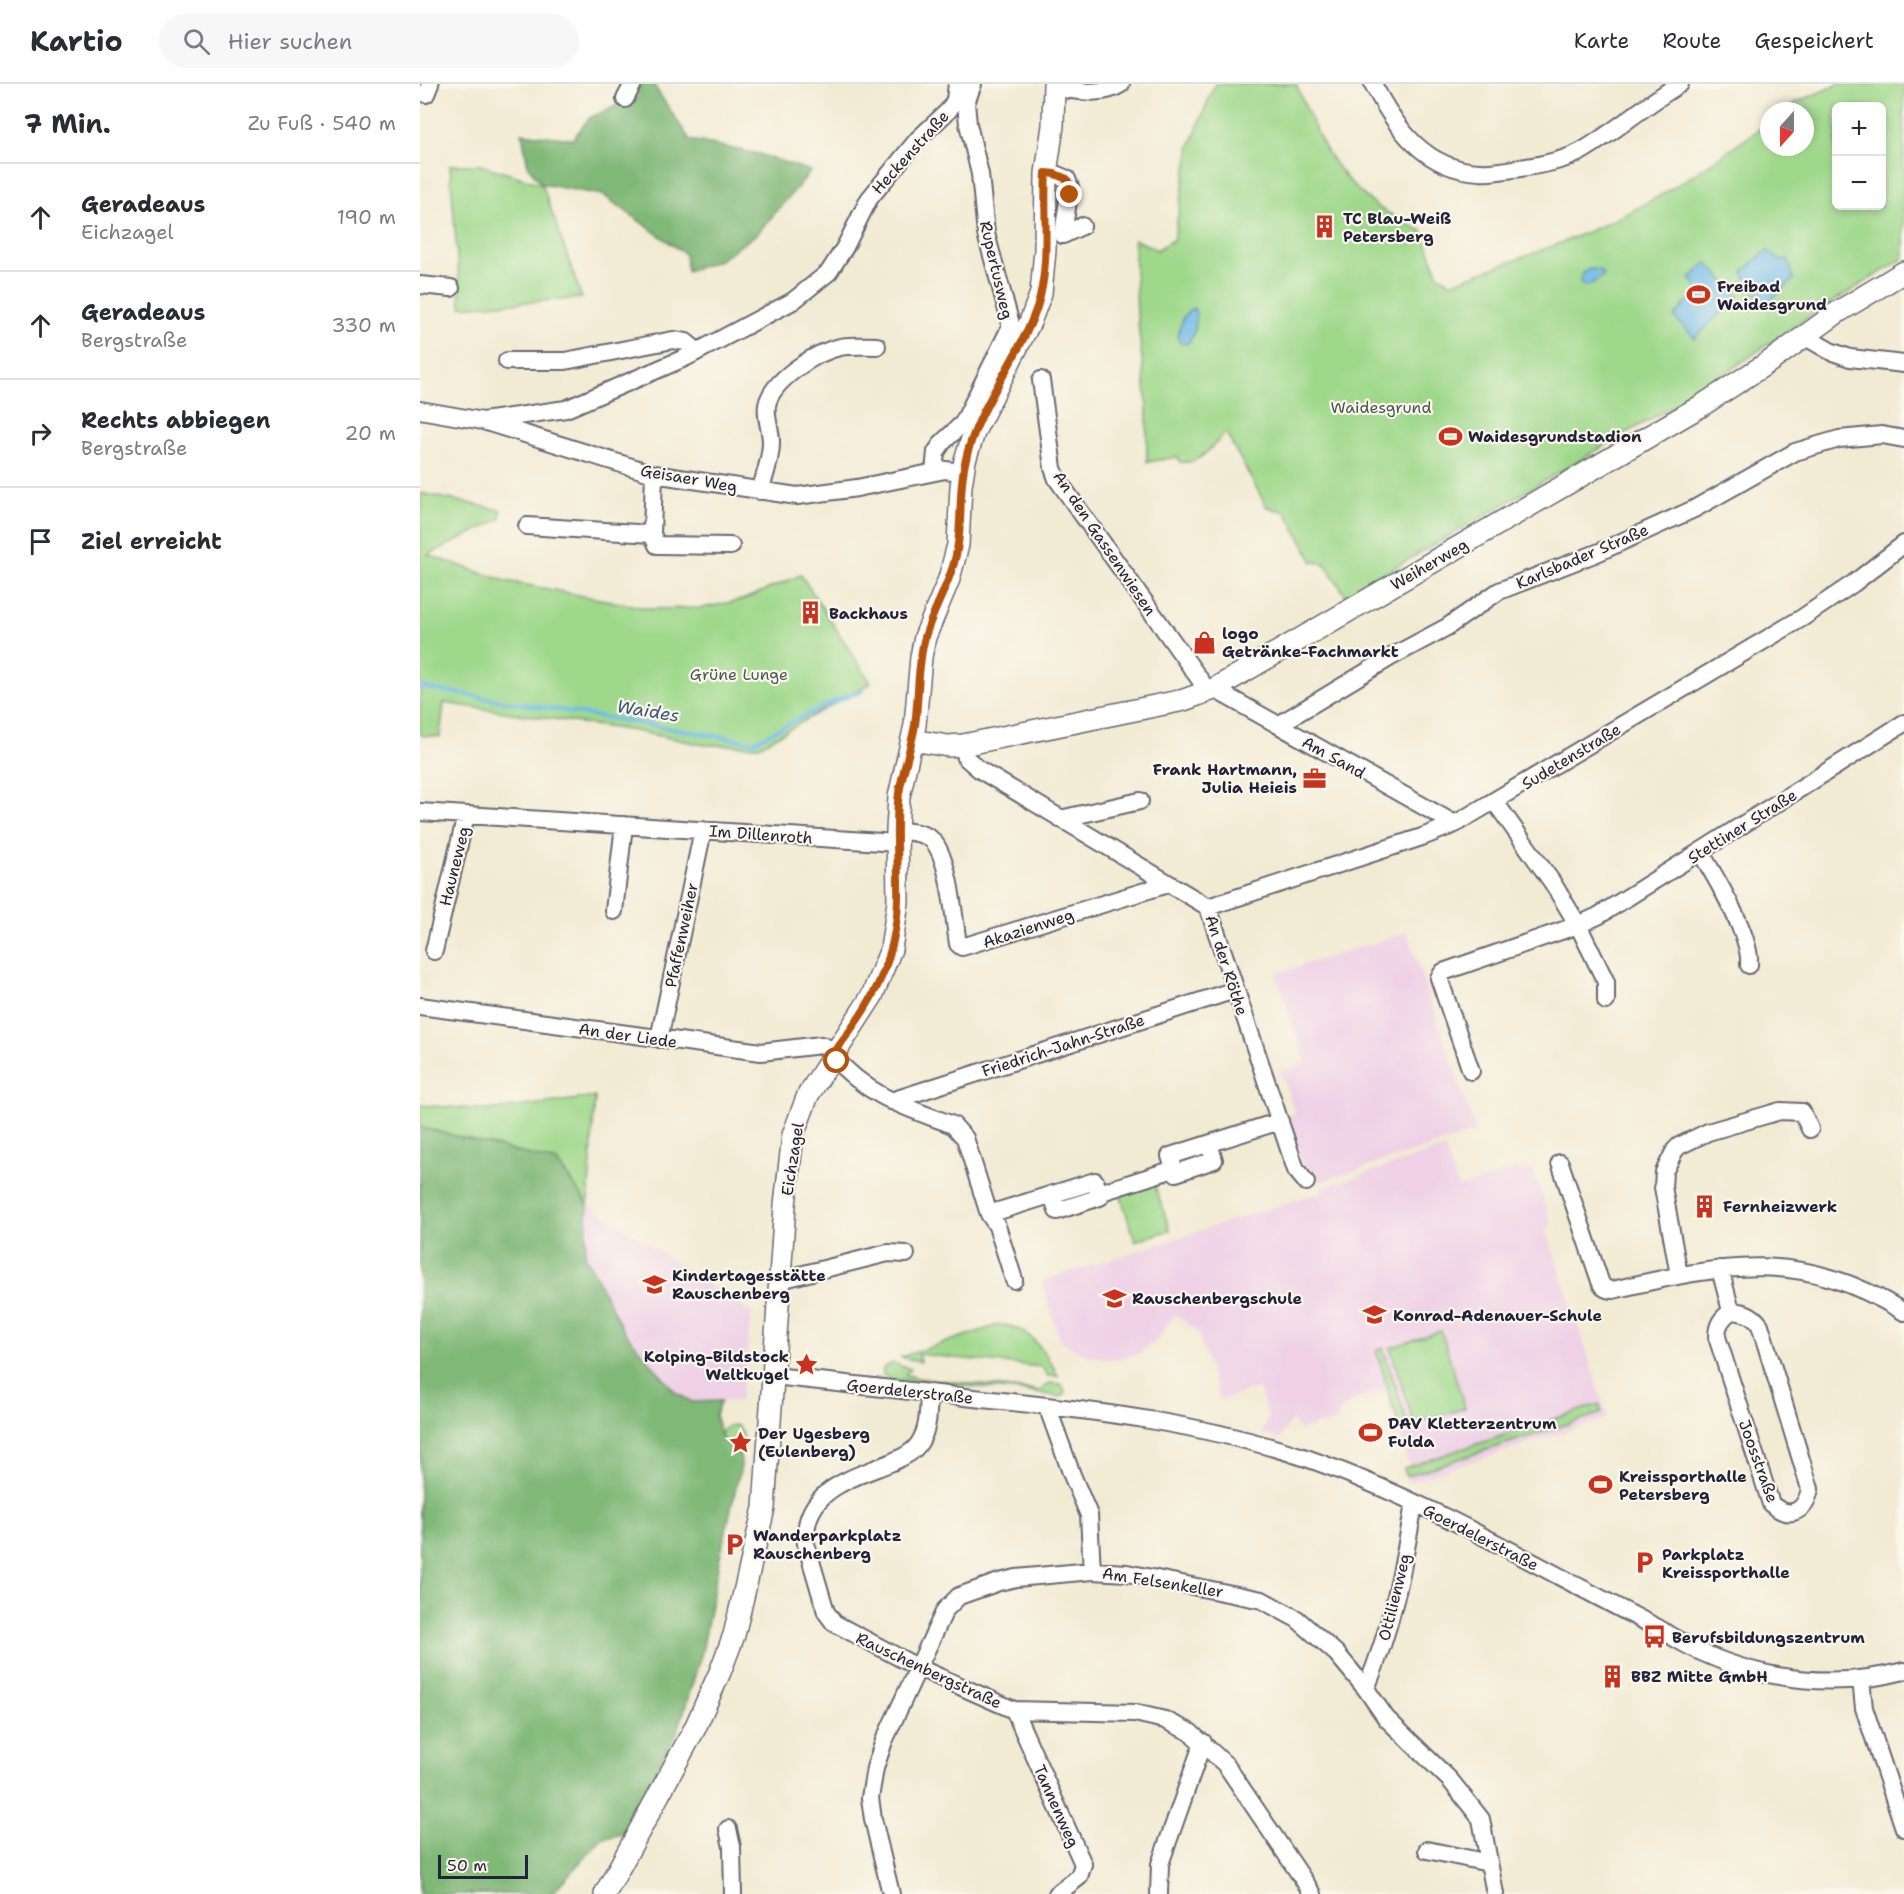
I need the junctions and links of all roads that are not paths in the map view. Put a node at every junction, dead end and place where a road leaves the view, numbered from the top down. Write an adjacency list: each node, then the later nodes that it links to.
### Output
1 (957, 84): 14 (street, Heckenstraße)
2 (973, 84): 21 (street, Rupertusweg)
3 (1121, 84): 6 (street)
4 (1372, 84): 5 (street)
5 (1680, 84)
6 (1054, 86): 7 (main road, Eichzagel)
7 (1046, 173): 8 (street); 22 (main road, Eichzagel)
8 (1083, 226)
9 (1904, 272): 12 (main road, Weiherweg)
10 (420, 285): 11 (street)
11 (451, 288)
12 (1804, 336): 16 (street); 29 (main road, Weiherweg)
13 (877, 346): 24 (street)
14 (697, 351): 15 (street); 19 (street, Heckenstraße)
15 (507, 361)
16 (1904, 363)
17 (1041, 380): 29 (street, An den Gassenwiesen)
18 (420, 410): 19 (street, Geisaer Weg)
19 (483, 421): 23 (street, Geisaer Weg)
20 (1904, 439): 31 (street, Karlsbader Straße)
21 (934, 472): 22 (street, Geisaer Weg); 24 (street, Geisaer Weg)
22 (963, 472): 32 (main road, Eichzagel)
23 (654, 474): 24 (street, Geisaer Weg); 26 (street)
24 (760, 491)
25 (526, 525): 26 (street)
26 (652, 534): 28 (street)
27 (1904, 544): 35 (street, Sudetenstraße)
28 (731, 546)
29 (1211, 690): 31 (street, Am Sand); 33 (main road, Weiherweg)
30 (1904, 723): 43 (street, Stettiner Straße)
31 (1278, 725): 39 (street, Am Sand)
32 (912, 740): 33 (main road, Weiherweg); 42 (main road, Eichzagel)
33 (963, 745): 38 (street, An der Röthe)
34 (1140, 801): 38 (street)
35 (1495, 802): 39 (street, Sudetenstraße); 47 (street)
36 (420, 812): 37 (street, Im Dillenroth)
37 (466, 815): 40 (street, Im Dillenroth); 48 (street, Hauneweg)
38 (1060, 819): 44 (street, An der Röthe)
39 (1455, 824): 45 (street, Sudetenstraße)
40 (624, 825): 41 (street, Im Dillenroth); 46 (street)
41 (703, 830): 42 (street, Im Dillenroth); 53 (street, Pfaffenweiher)
42 (897, 836): 44 (street, Akazienweg); 54 (main road, Eichzagel)
43 (1701, 853): 47 (street, Stettiner Straße); 49 (street)
44 (1168, 884): 45 (street, An der Röthe)
45 (1208, 907): 50 (street, An der Röthe)
46 (614, 911)
47 (1578, 925): 51 (street); 55 (street, Stettiner Straße)
48 (434, 951)
49 (1749, 965)
50 (1235, 990): 56 (street, Friedrich-Jahn-Straße); 57 (street, An der Röthe)
51 (1606, 1002)
52 (420, 1006): 53 (street, An der Liede)
53 (659, 1039): 54 (street, An der Liede)
54 (834, 1053): 56 (street); 65 (main road, Eichzagel)
55 (1471, 1071)
56 (891, 1101): 61 (street)
57 (1280, 1121): 60 (street, An der Röthe); 61 (street)
58 (1810, 1129): 64 (street)
59 (1560, 1163): 64 (street)
60 (1306, 1182)
61 (989, 1214): 66 (street)
62 (906, 1254): 65 (street)
63 (1720, 1269): 64 (street); 67 (street); 68 (street)
64 (1679, 1275)
65 (780, 1280): 69 (main road, Eichzagel)
66 (1014, 1280)
67 (1731, 1311): 67 (street, Joosstraße)
68 (1904, 1312)
69 (774, 1376): 70 (street, Goerdelerstraße); 84 (main road, Eichzagel)
70 (928, 1393): 71 (street, Goerdelerstraße); 74 (street, Rauschenbergstraße)
71 (1047, 1406): 72 (street, Goerdelerstraße); 73 (street)
72 (1414, 1503): 76 (street, Goerdelerstraße); 77 (street, Ottilienweg)
73 (1092, 1571): 74 (street, Am Felsenkeller); 77 (street, Am Felsenkeller)
74 (919, 1668): 78 (street, Rauschenbergstraße); 86 (street, Am Felsenkeller)
75 (1904, 1671): 76 (street, Goerdelerstraße)
76 (1861, 1679): 81 (street)
77 (1366, 1689): 83 (street, Am Felsenkeller)
78 (1014, 1710): 79 (street, Rauschenbergstraße); 87 (street, Tannenweg)
79 (1203, 1742): 88 (street); 89 (street, Rauschenbergstraße)
80 (728, 1828): 85 (street)
81 (1904, 1828)
82 (1427, 1850): 83 (street)
83 (1489, 1863): 90 (street, Am Felsenkeller)
84 (605, 1894)
85 (733, 1894)
86 (891, 1894)
87 (1057, 1894)
88 (1159, 1894)
89 (1313, 1894)
90 (1495, 1894)

